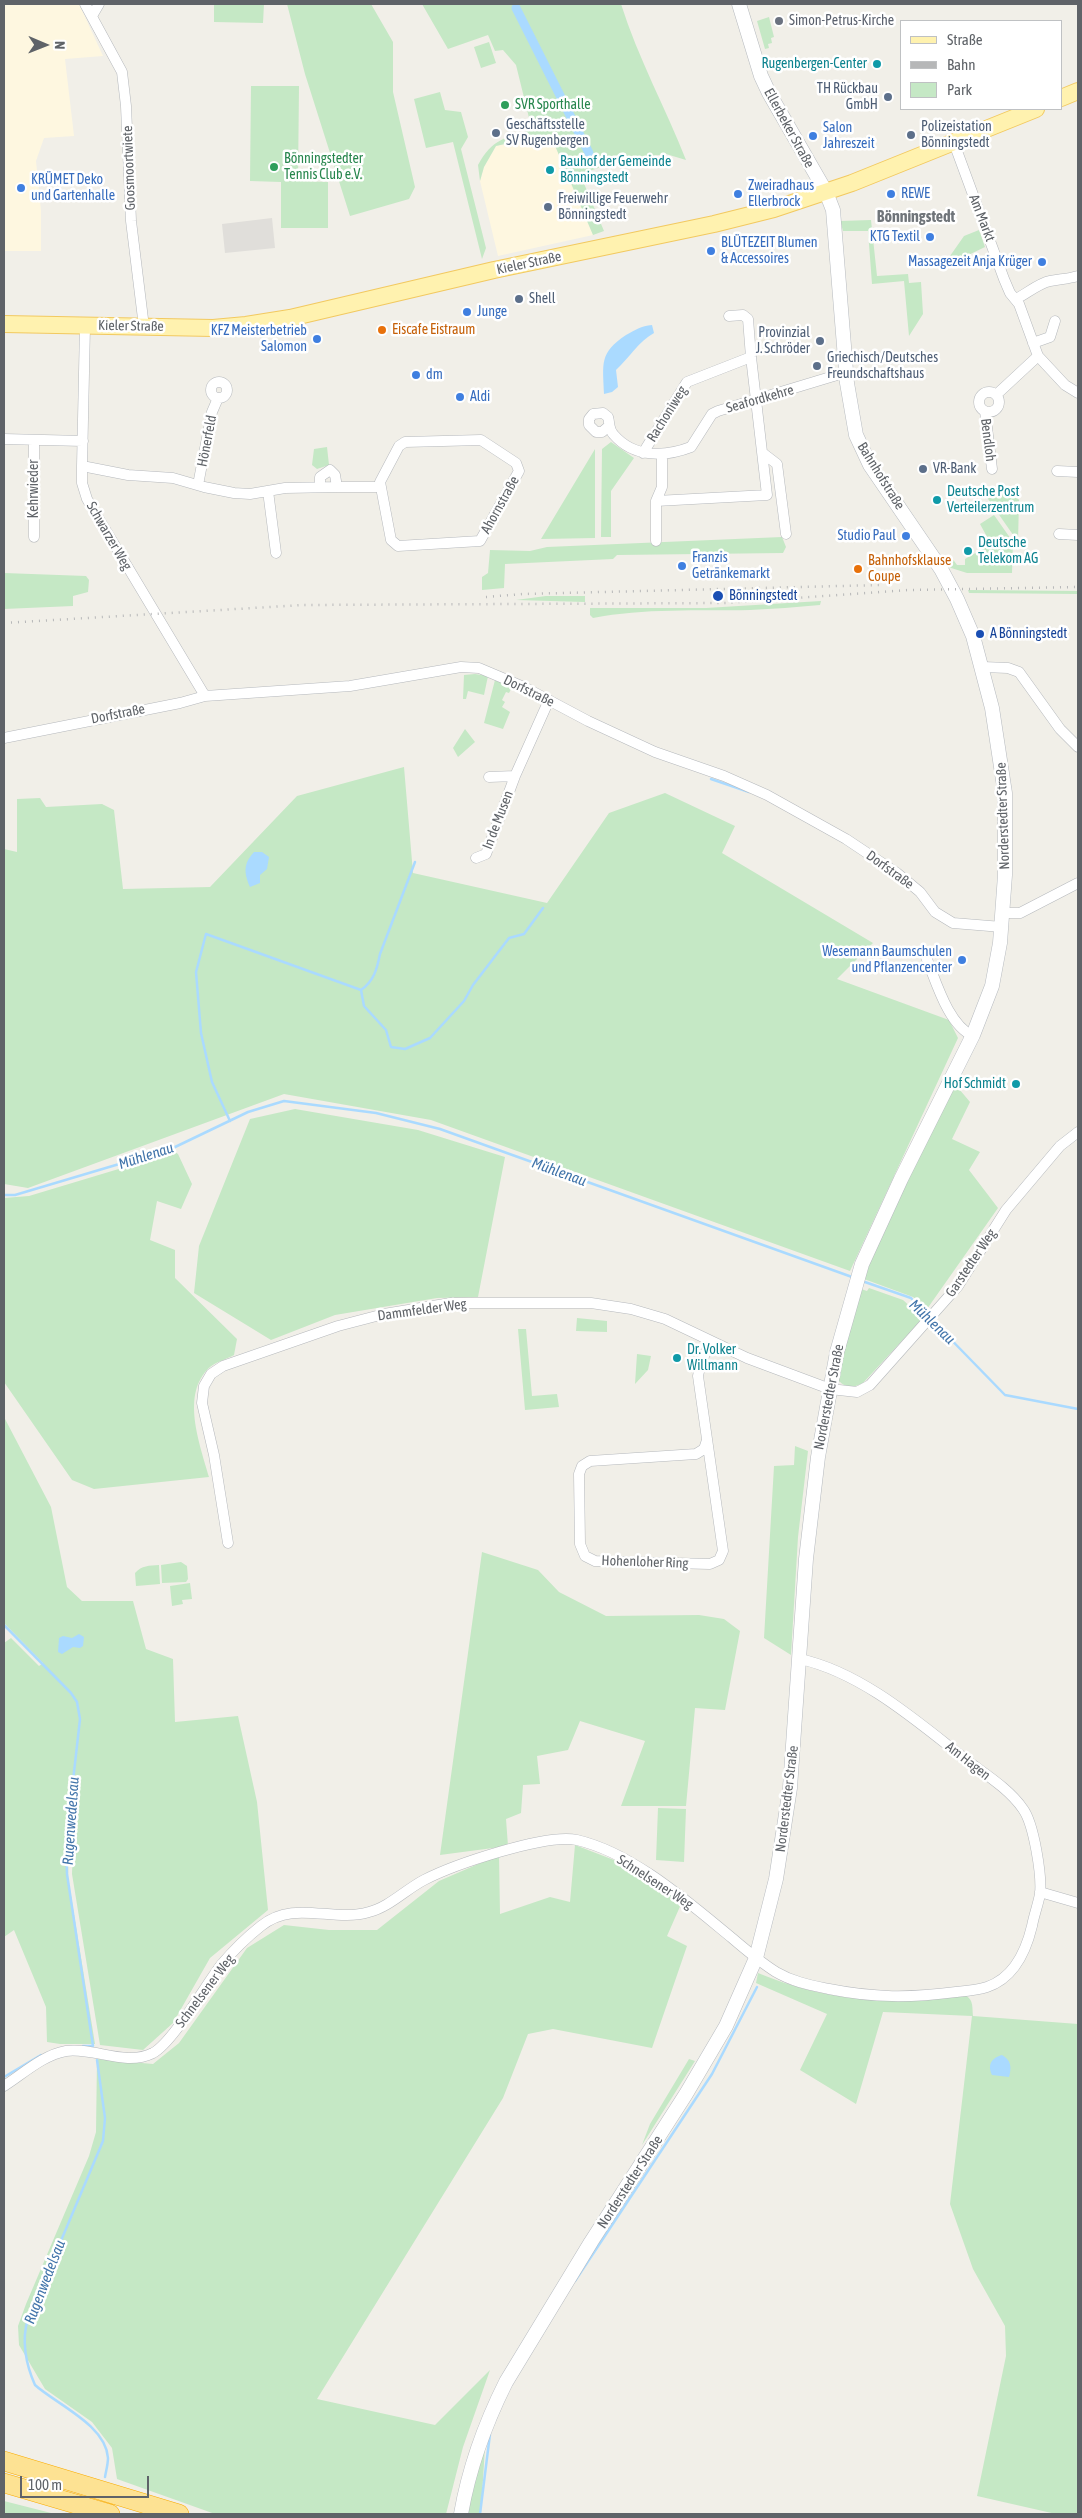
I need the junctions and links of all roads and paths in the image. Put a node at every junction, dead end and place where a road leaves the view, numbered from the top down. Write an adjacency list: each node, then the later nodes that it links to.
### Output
1 (85, 4): 4 (street, Goosmoortwiete)
2 (99, 4): 4 (street)
3 (739, 4): 9 (main road, Ellerbeker Straße)
4 (92, 16): 16 (street, Goosmoortwiete)
5 (1078, 91): 6 (main road)
6 (1062, 98)
7 (1034, 110): 8 (main road, Kieler Straße)
8 (954, 143): 9 (main road, Kieler Straße); 11 (street, Am Markt)
9 (826, 192): 16 (main road, Kieler Straße); 20 (main road, Bahnhofstraße)
10 (1078, 276): 11 (street)
11 (1013, 296): 17 (street)
12 (729, 316): 19 (street)
13 (1055, 322): 17 (street)
14 (4, 324): 15 (main road, Kieler Straße)
15 (85, 326): 16 (main road, Kieler Straße); 29 (street, Schwarzer Weg)
16 (144, 327)
17 (1033, 343): 18 (street)
18 (1038, 356): 21 (street); 22 (street, Bendloh)
19 (751, 357): 24 (street); 30 (street, Rachoniweg)
20 (847, 372): 24 (street, Seafordkehre); 49 (main road, Bahnhofstraße)
21 (1078, 392)
22 (996, 394): 25 (street, Bendloh); 25 (street, Bendloh)
23 (218, 398): 37 (street, Hönerfeld)
24 (755, 401): 31 (street); 32 (street, Seafordkehre)
25 (985, 411): 34 (street, Bendloh)
26 (609, 426): 30 (street, Seafordkehre)
27 (4, 439): 28 (street, Kehrwieder)
28 (34, 440): 29 (street, Kehrwieder); 46 (street, Kehrwieder)
29 (83, 441): 33 (street, Schwarzer Weg)
30 (643, 454): 32 (street, Seafordkehre)
31 (764, 454): 42 (street); 43 (street)
32 (662, 455): 42 (street)
33 (82, 466): 37 (street); 51 (street, Schwarzer Weg)
34 (992, 469)
35 (1057, 471): 36 (street)
36 (1078, 472)
37 (198, 485): 41 (street)
38 (320, 486): 39 (street); 39 (street); 41 (street)
39 (337, 487): 40 (street)
40 (381, 487): 40 (street, Ahornstraße)
41 (268, 491): 48 (street)
42 (656, 501): 47 (street)
43 (786, 534)
44 (1059, 534): 45 (street)
45 (1078, 535)
46 (34, 537)
47 (656, 541)
48 (276, 553)
49 (957, 599): 50 (main road, Norderstedter Straße)
50 (982, 667): 54 (street); 59 (main road, Norderstedter Straße)
51 (205, 696): 52 (street, Dorfstraße); 53 (street, Dorfstraße)
52 (550, 700): 55 (street, In de Musen); 59 (street, Dorfstraße)
53 (4, 738)
54 (1078, 747)
55 (515, 776): 56 (street, In de Musen); 57 (street, In de Musen)
56 (489, 777)
57 (476, 858)
58 (1078, 883): 59 (street, Dorfstraße)
59 (1002, 920): 61 (main road, Norderstedter Straße)
60 (926, 957): 61 (street)
61 (972, 1036): 64 (main road, Norderstedter Straße)
62 (1078, 1132): 64 (street, Garstedter Weg)
63 (711, 1342): 64 (street, Dammfelder Weg); 65 (street, Hohenloher Ring); 66 (street, Dammfelder Weg)
64 (830, 1389): 67 (main road, Norderstedter Straße)
65 (707, 1440): 65 (street, Hohenloher Ring)
66 (228, 1543)
67 (800, 1659): 68 (street, Am Hagen); 70 (main road, Norderstedter Straße)
68 (1040, 1892): 69 (street); 70 (street, Schnelsener Weg)
69 (1078, 1903)
70 (756, 1958): 71 (street, Schnelsener Weg); 76 (main road, Norderstedter Straße)
71 (4, 2086)
72 (4, 2461): 75 (highway)
73 (4, 2483): 74 (highway)
74 (110, 2514)
75 (178, 2514)
76 (461, 2514)

